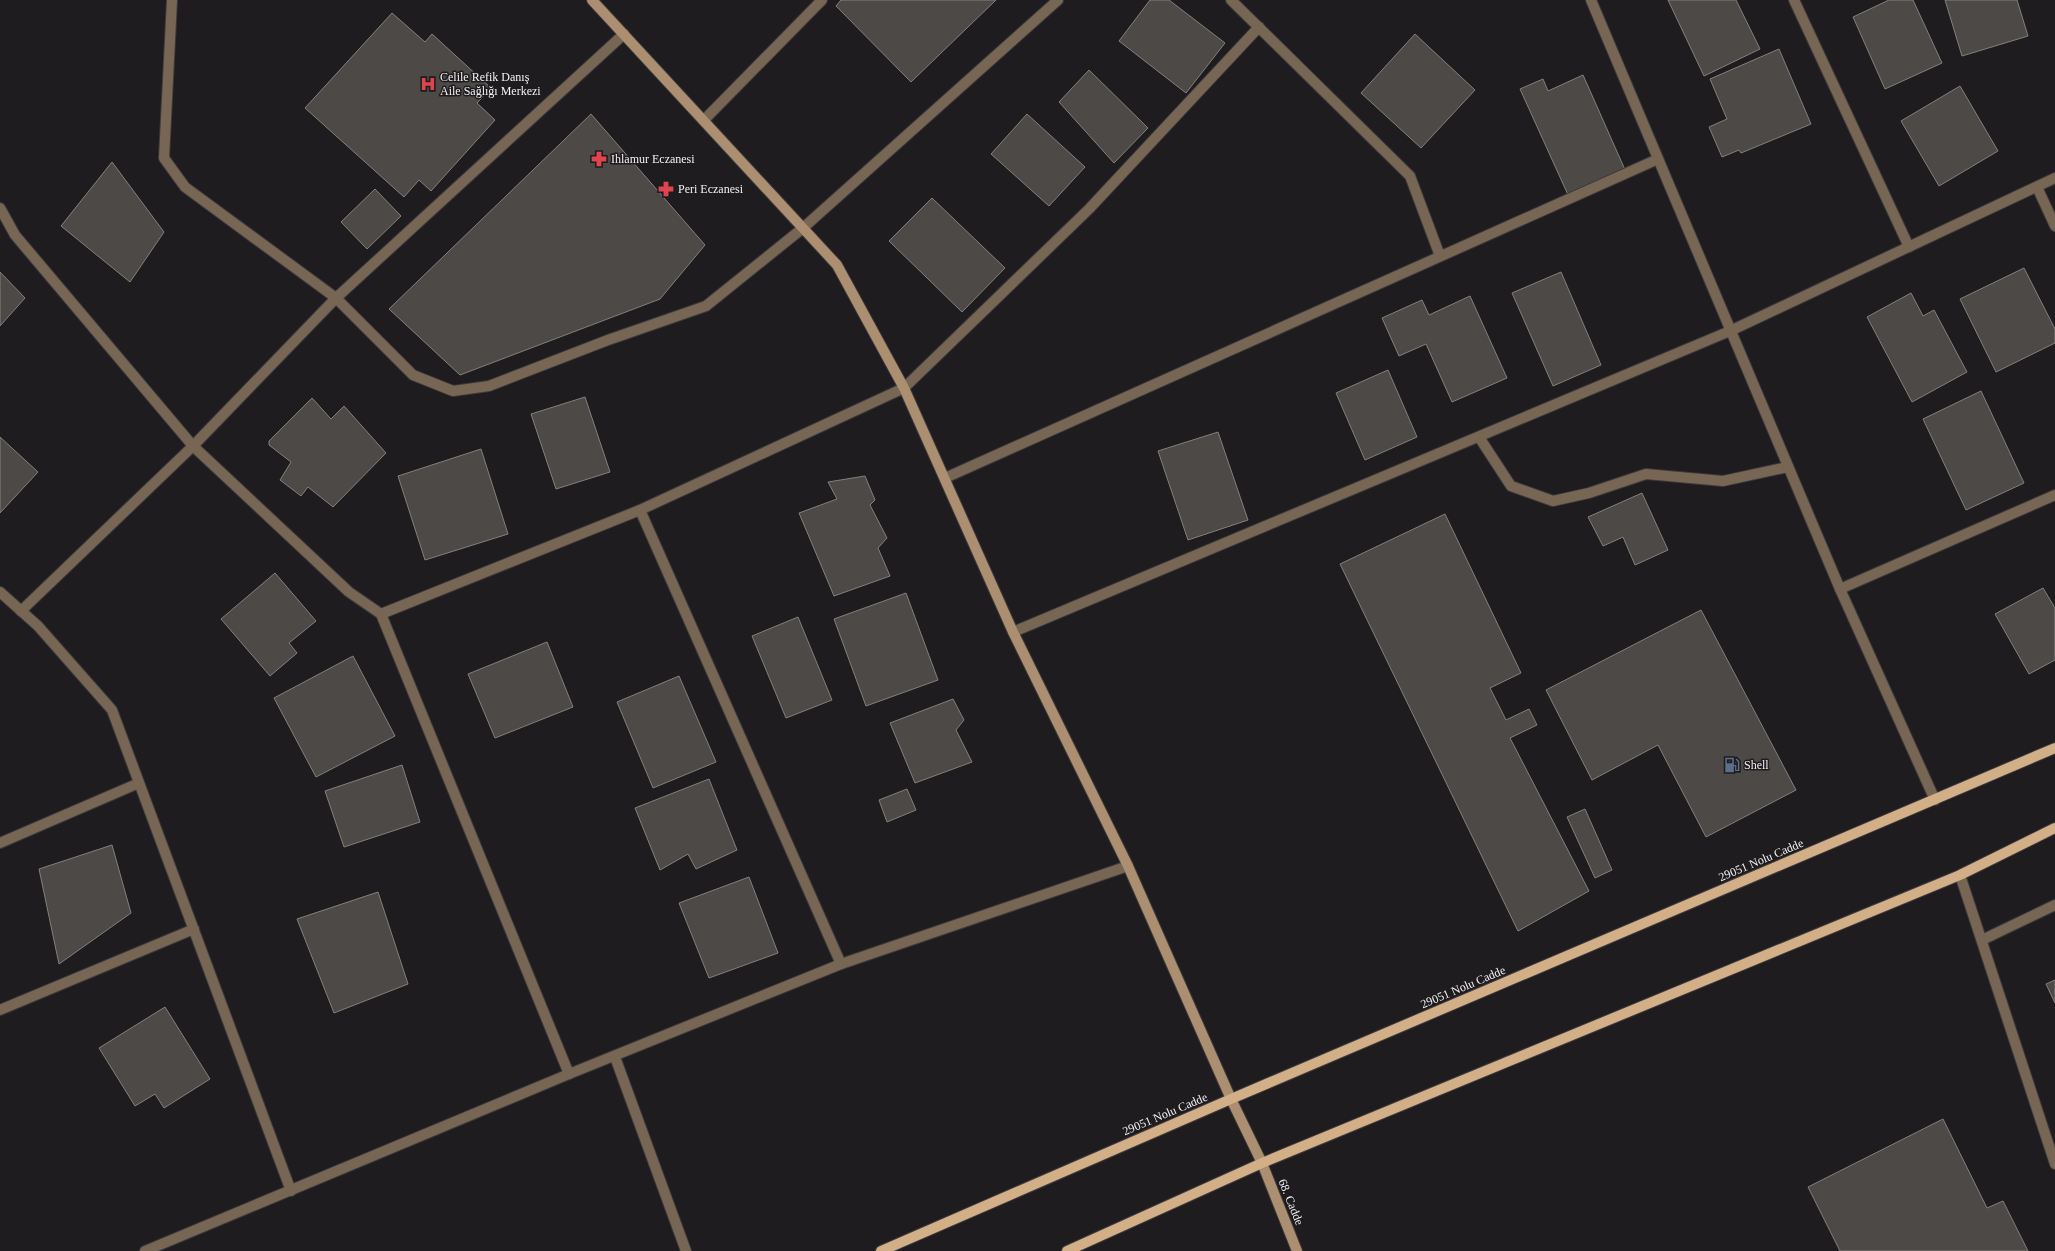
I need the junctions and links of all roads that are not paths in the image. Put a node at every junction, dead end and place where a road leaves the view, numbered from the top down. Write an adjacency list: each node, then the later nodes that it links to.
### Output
1 (172, 0): 19 (street)
2 (592, 0): 9 (street, 68. Cadde)
3 (822, 0): 10 (street)
4 (1058, 0): 16 (street)
5 (1231, 0): 8 (street)
6 (1591, 0): 11 (street)
7 (1794, 0): 17 (street)
8 (1259, 27): 18 (street); 21 (street)
9 (624, 34): 10 (street, 68. Cadde); 19 (street)
10 (704, 120): 16 (street, 68. Cadde)
11 (1658, 159): 18 (street); 20 (street)
12 (2055, 178): 13 (street)
13 (2038, 187): 15 (street); 17 (street)
14 (0, 208): 23 (street)
15 (2055, 226)
16 (803, 228): 19 (street); 21 (street, 68. Cadde)
17 (1909, 247): 20 (street)
18 (1440, 256): 25 (street)
19 (336, 298): 23 (street)
20 (1730, 331): 22 (street); 24 (street)
21 (904, 388): 25 (street, 68. Cadde); 27 (street)
22 (1479, 437): 24 (street); 32 (street)
23 (193, 446): 30 (street); 31 (street)
24 (1788, 467): 28 (street)
25 (945, 478): 32 (street, 68. Cadde)
26 (2055, 495): 28 (street)
27 (640, 510): 31 (street); 43 (street)
28 (1840, 589): 35 (street)
29 (0, 592): 30 (street)
30 (21, 611): 34 (street)
31 (381, 614): 46 (street)
32 (1013, 632): 38 (street, 68. Cadde)
33 (2055, 748): 35 (main road, 29051 Nolu Cadde)
34 (139, 783): 37 (street); 41 (street)
35 (1935, 800): 47 (main road, 29051 Nolu Cadde)
36 (2055, 828): 39 (main road)
37 (0, 843)
38 (1128, 866): 43 (street); 47 (street, 68. Cadde)
39 (1960, 875): 42 (street); 48 (main road)
40 (2055, 905): 42 (street)
41 (194, 929): 44 (street); 50 (street)
42 (1982, 940): 49 (street)
43 (841, 964): 45 (street)
44 (0, 1010)
45 (615, 1057): 46 (street); 52 (street)
46 (569, 1074): 50 (street)
47 (1231, 1100): 48 (street, 68. Cadde); 53 (main road, 29051 Nolu Cadde)
48 (1262, 1163): 54 (main road); 55 (street, 68. Cadde)
49 (2055, 1164)
50 (291, 1191): 51 (street)
51 (145, 1251)
52 (686, 1251)
53 (881, 1251)
54 (1067, 1251)
55 (1297, 1251)

